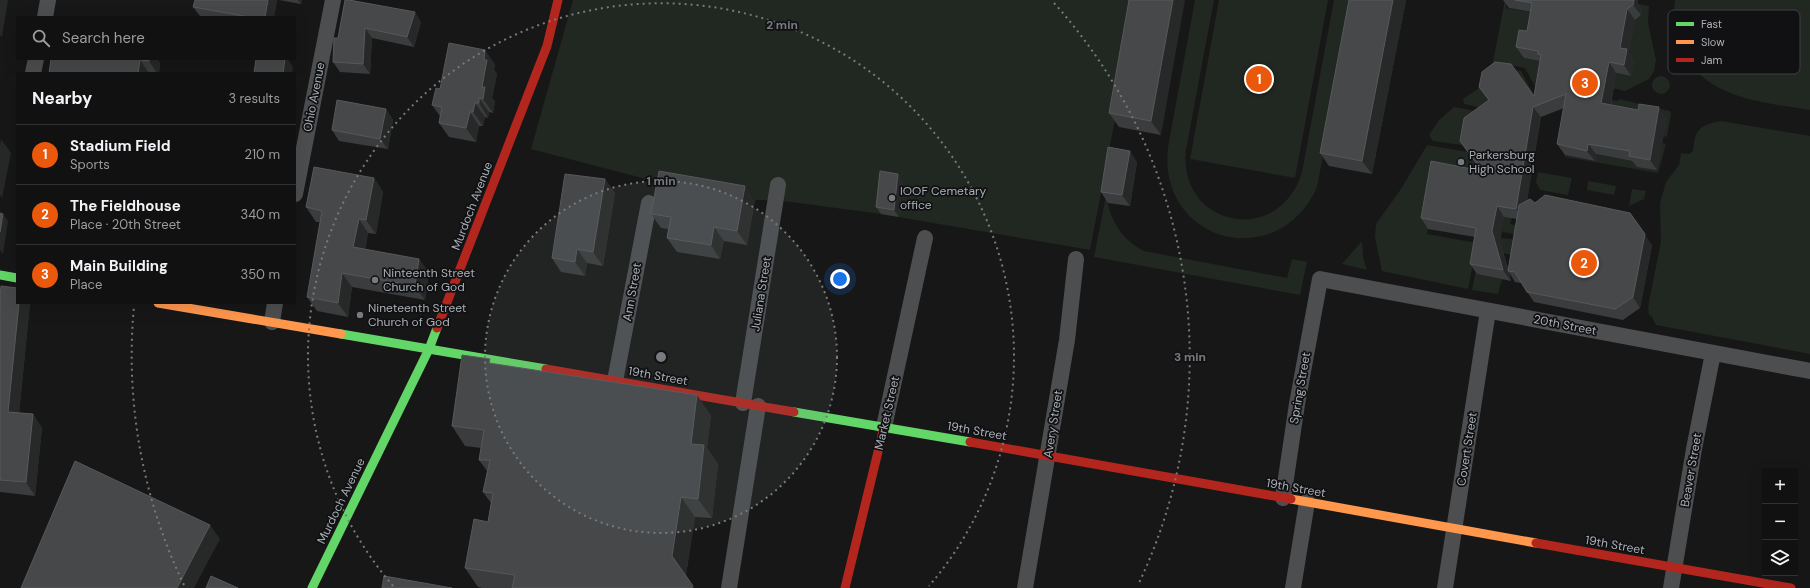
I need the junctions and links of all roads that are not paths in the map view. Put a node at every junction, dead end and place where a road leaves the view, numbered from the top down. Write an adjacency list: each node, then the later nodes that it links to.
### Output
1 (48, 0): 4 (street)
2 (333, 0): 8 (street, Ohio Avenue)
3 (558, 0): 19 (street, Murdoch Avenue)
4 (44, 16)
5 (36, 60): 6 (street)
6 (33, 72)
7 (778, 185): 23 (street, Juliana Street)
8 (296, 189)
9 (649, 203): 22 (street, Ann Street)
10 (925, 238): 24 (street, Market Street)
11 (1076, 260): 25 (street, Avery Street)
12 (0, 275): 13 (street)
13 (16, 278)
14 (1320, 279): 17 (street, 20th Street); 26 (street, Spring Street)
15 (164, 304): 18 (street, 19th Street)
16 (275, 304): 18 (street)
17 (1488, 310): 20 (street, 20th Street); 28 (street, Covert Street)
18 (272, 322): 19 (street, 19th Street)
19 (429, 349): 22 (street, 19th Street); 30 (street, Murdoch Avenue)
20 (1713, 353): 21 (street, 20th Street); 29 (street, Beaver Street)
21 (1810, 372)
22 (615, 381): 23 (street, 19th Street)
23 (750, 404): 24 (street, 19th Street); 31 (street, Juliana Street)
24 (884, 427): 25 (street, 19th Street); 32 (street, Market Street)
25 (1048, 456): 26 (street, 19th Street); 33 (street, Avery Street)
26 (1282, 498): 27 (street, 19th Street)
27 (1308, 502): 28 (street, 19th Street); 34 (street)
28 (1454, 528): 29 (street, 19th Street); 35 (street, Covert Street)
29 (1675, 567): 36 (street, Beaver Street); 37 (street, 19th Street)
30 (312, 588)
31 (729, 588)
32 (845, 588)
33 (1025, 588)
34 (1292, 588)
35 (1445, 588)
36 (1671, 588)
37 (1791, 588)

